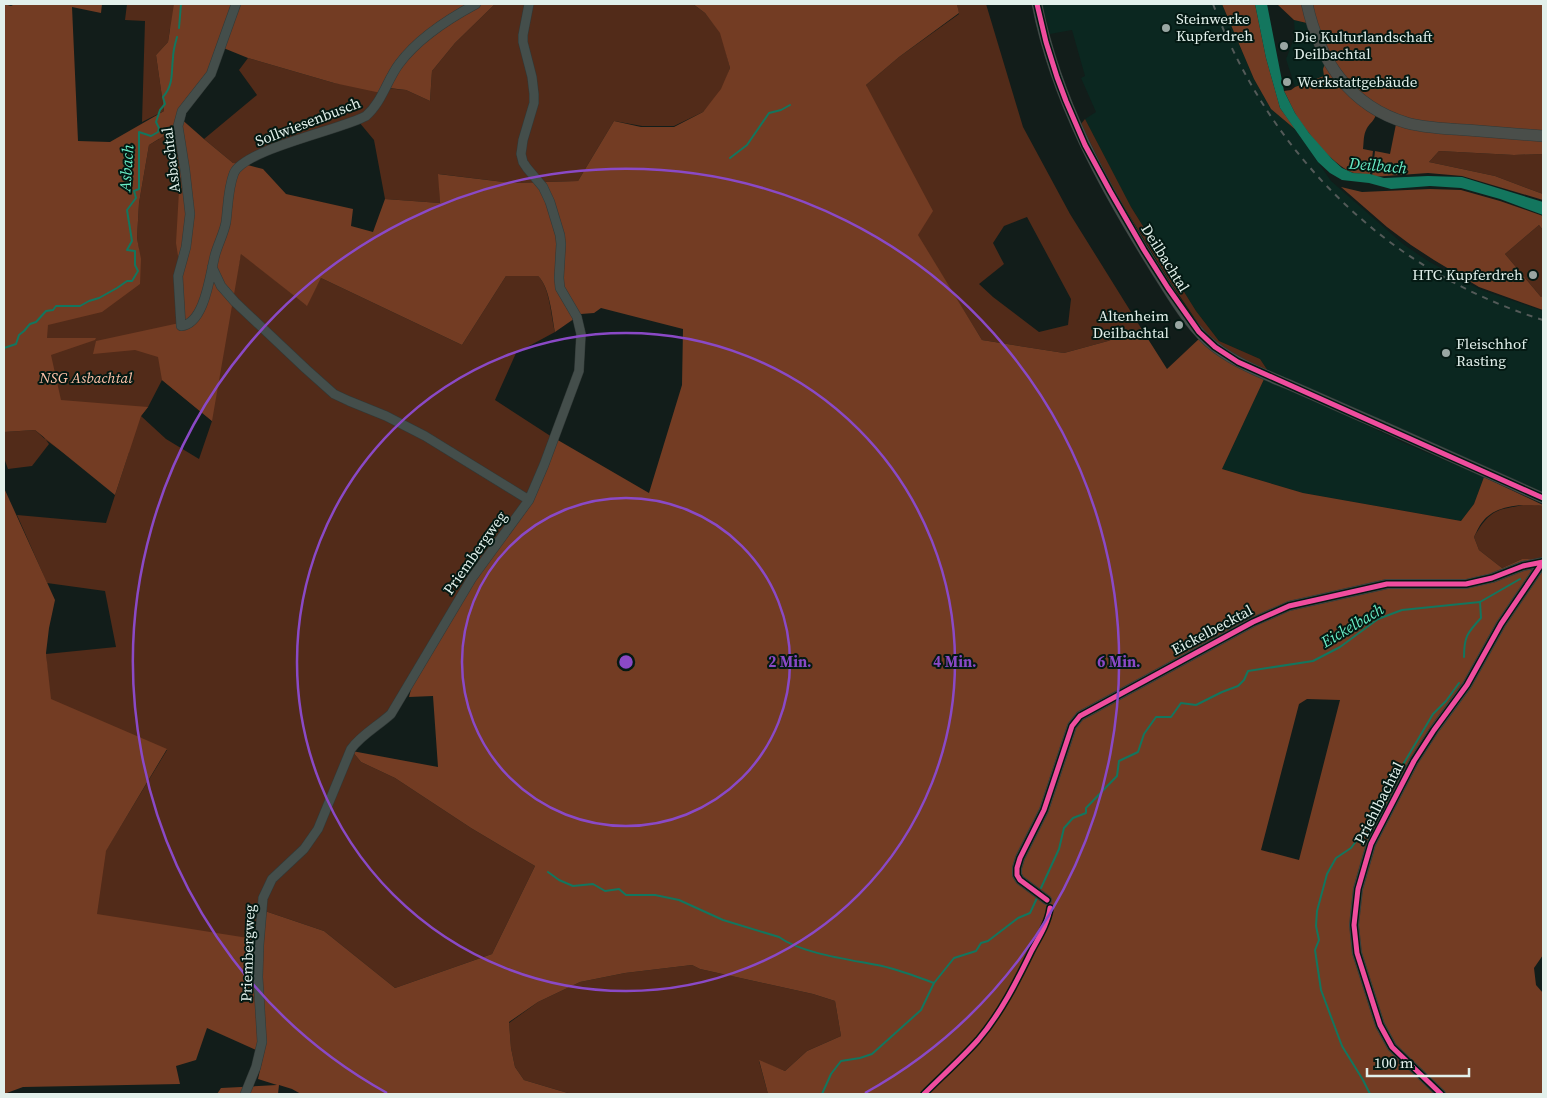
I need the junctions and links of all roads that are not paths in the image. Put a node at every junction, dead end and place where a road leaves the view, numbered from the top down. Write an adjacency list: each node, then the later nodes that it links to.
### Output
1 (236, 4): 8 (street, Asbachtal)
2 (476, 4): 7 (street, Sollwiesenbusch)
3 (529, 4): 10 (street, Priembergweg)
4 (1036, 4): 9 (street, Deilbachtal)
5 (1307, 4): 6 (main road)
6 (1543, 136)
7 (212, 267): 8 (street, Sollwiesenbusch); 10 (street)
8 (181, 326)
9 (1543, 498)
10 (529, 500): 13 (street, Priembergweg)
11 (1543, 562): 12 (street, Eickelbecktal); 14 (street, Priehlbachtal)
12 (1047, 900)
13 (247, 1090)
14 (1441, 1094)

